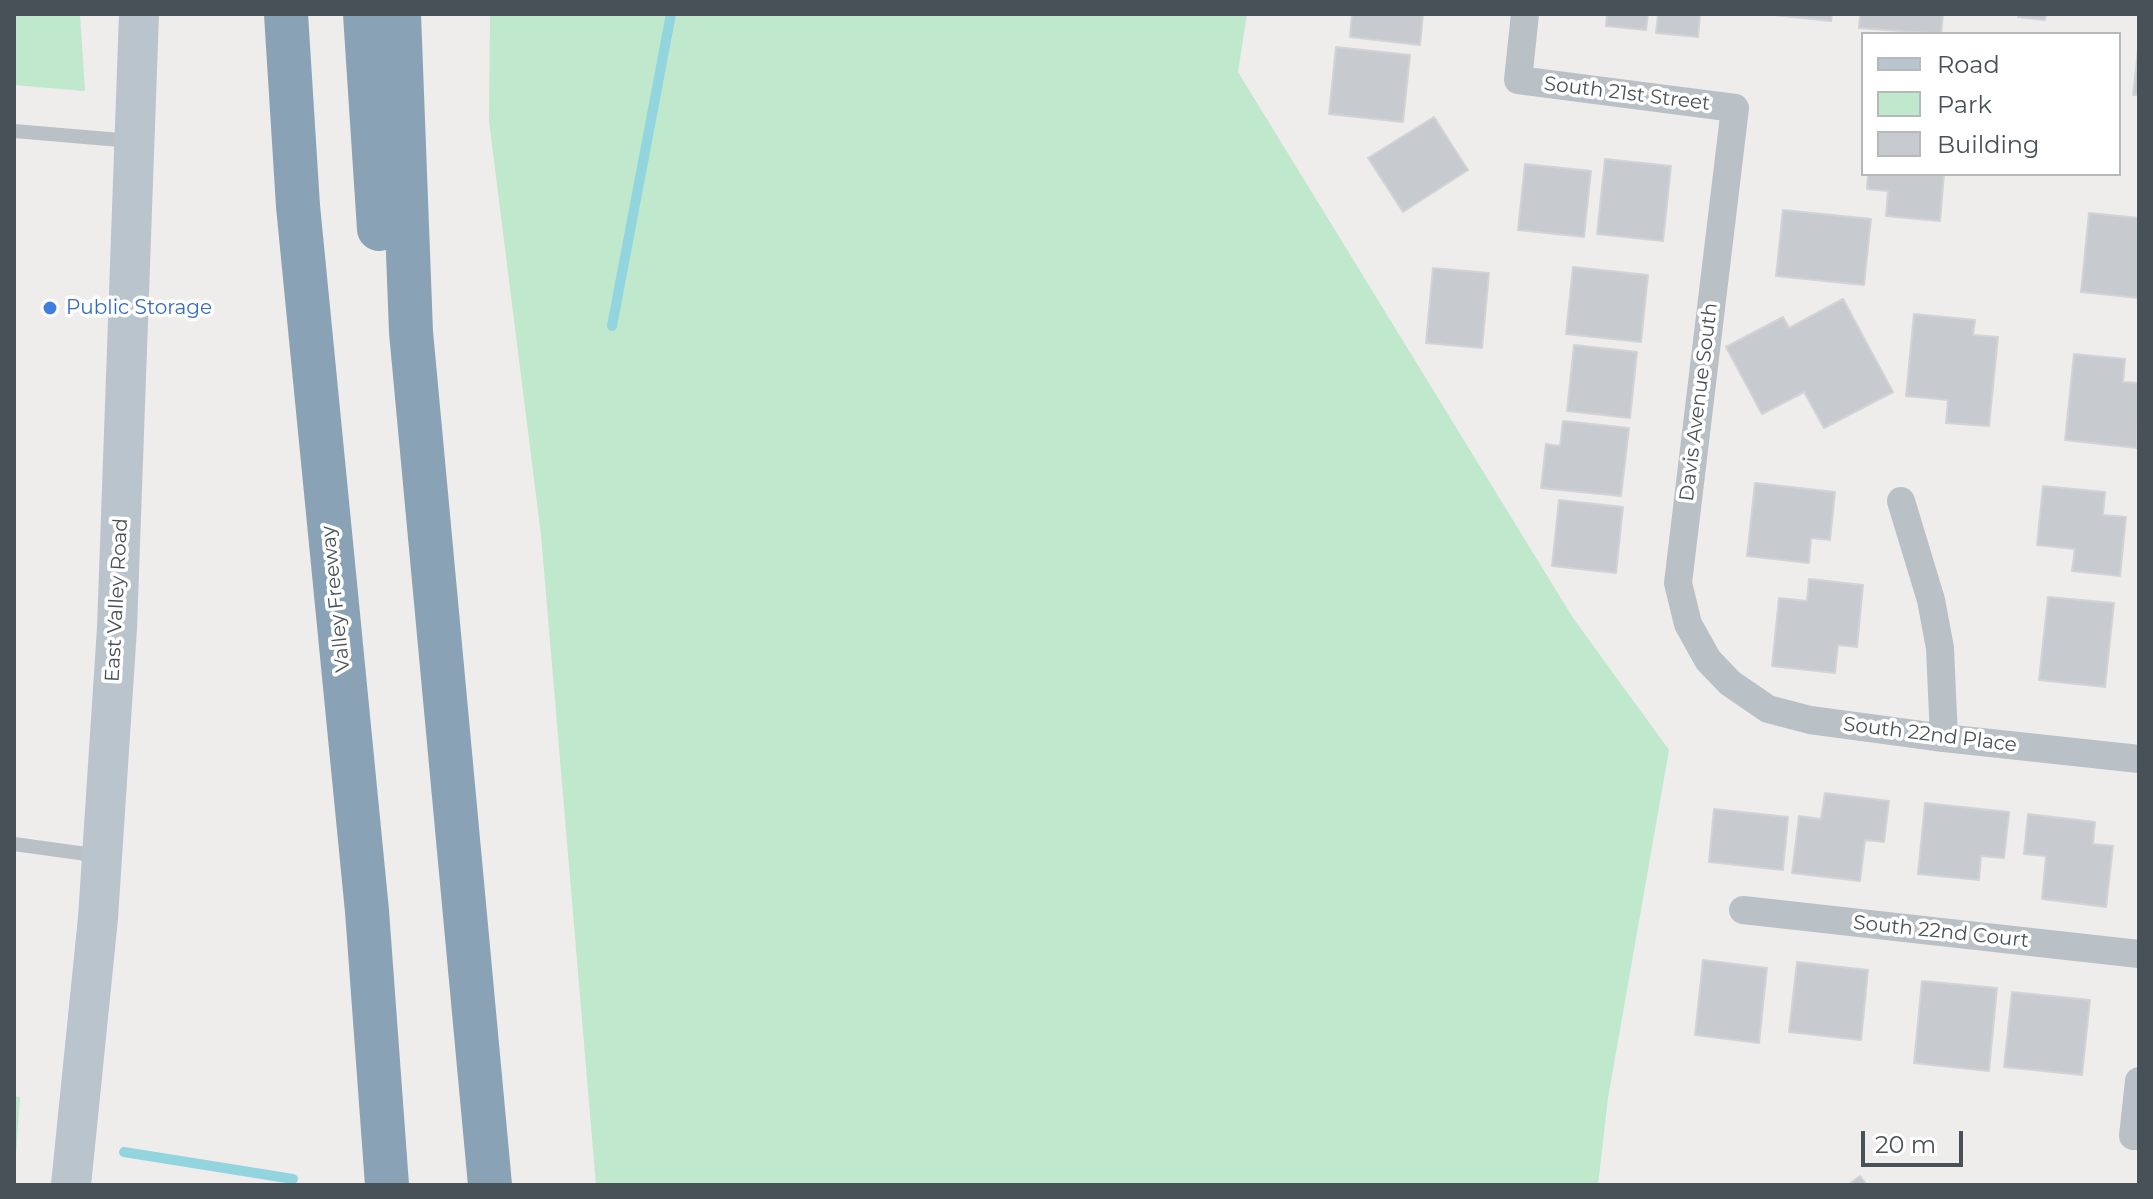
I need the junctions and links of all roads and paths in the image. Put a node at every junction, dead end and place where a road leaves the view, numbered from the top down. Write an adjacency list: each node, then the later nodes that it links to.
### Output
1 (139, 14): 8 (street, East Valley Road)
2 (286, 14): 21 (highway, Valley Freeway)
3 (365, 14): 9 (highway)
4 (399, 14): 9 (highway)
5 (1525, 14): 6 (street, South 21st Street)
6 (1735, 108): 11 (street, Davis Avenue South)
7 (14, 131): 8 (lane)
8 (136, 141): 15 (street, East Valley Road)
9 (411, 332): 22 (highway)
10 (1901, 501): 12 (street)
11 (1730, 683): 12 (street, South 22nd Place)
12 (1944, 738): 13 (street, South 22nd Place)
13 (2139, 759)
14 (14, 844): 15 (lane)
15 (102, 856): 20 (street, East Valley Road)
16 (1743, 910): 17 (street, South 22nd Court)
17 (2139, 954)
18 (2139, 1081): 19 (street)
19 (2136, 1136)
20 (71, 1185)
21 (387, 1185)
22 (490, 1185)

